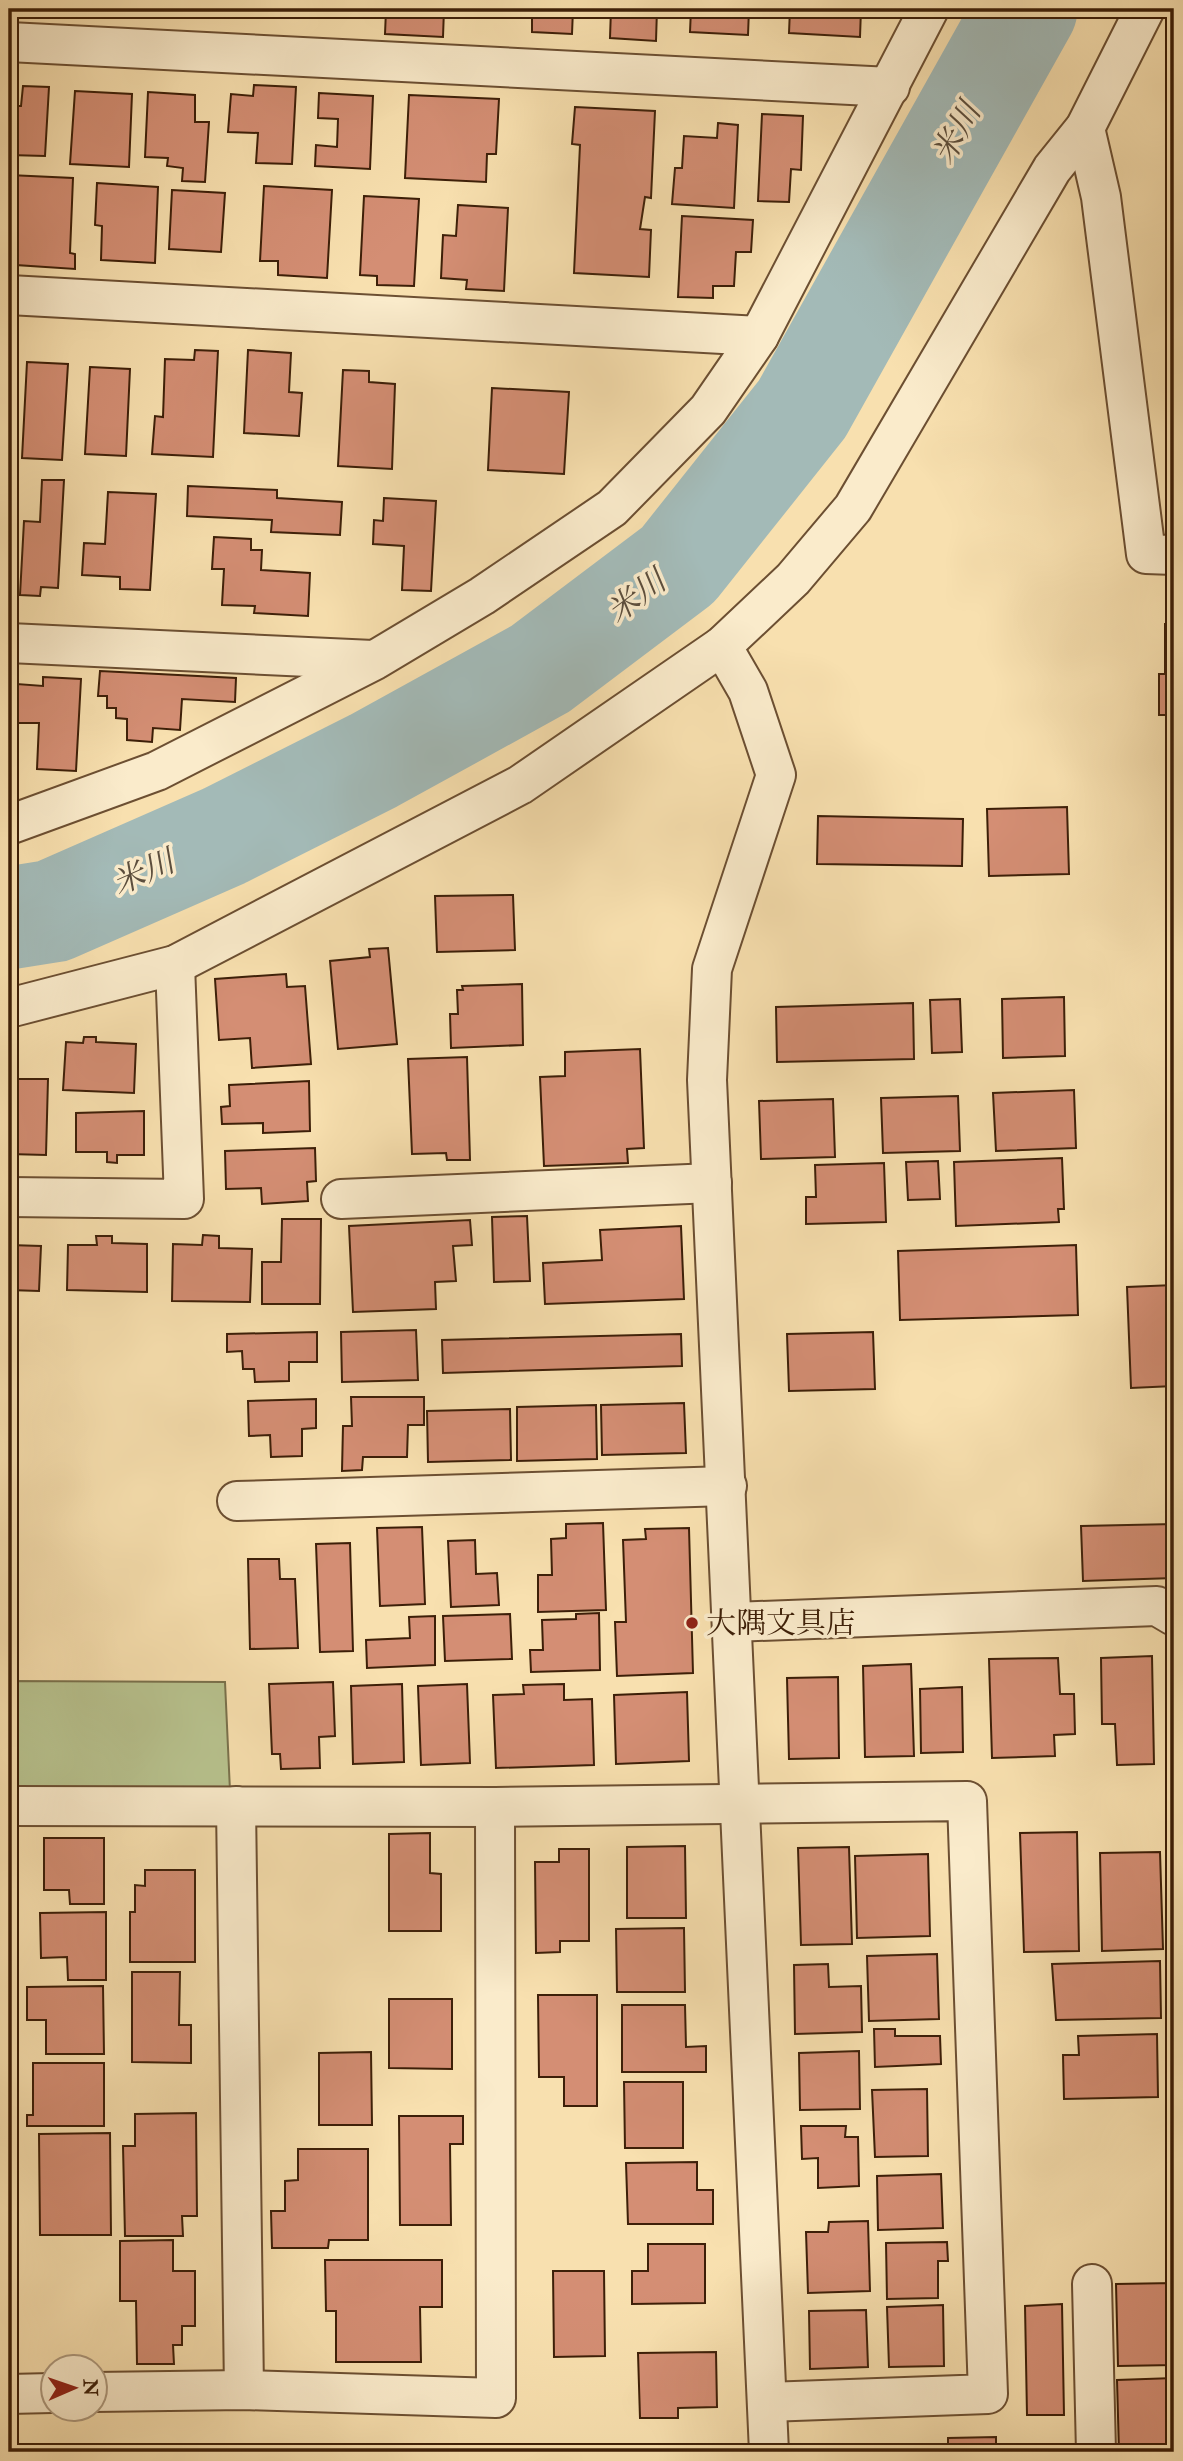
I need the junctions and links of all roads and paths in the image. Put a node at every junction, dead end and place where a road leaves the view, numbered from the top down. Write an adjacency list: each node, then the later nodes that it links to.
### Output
1 (929, 9): 4 (street)
2 (1145, 9): 5 (street)
3 (9, 42): 4 (street)
4 (890, 87): 7 (street)
5 (1085, 128): 8 (street); 10 (street)
6 (9, 295): 7 (street)
7 (759, 335): 11 (street)
8 (1174, 555)
9 (9, 643): 11 (street)
10 (722, 646): 13 (street); 15 (street)
11 (375, 660): 12 (street)
12 (9, 825)
13 (175, 965): 14 (street); 16 (street)
14 (9, 1008)
15 (712, 1183): 17 (street); 18 (street)
16 (9, 1197)
17 (341, 1199)
18 (727, 1486): 19 (street); 21 (street)
19 (237, 1501)
20 (1174, 1616): 21 (street)
21 (733, 1622): 22 (street)
22 (741, 1803): 25 (street); 31 (street); 31 (street)
23 (9, 1806): 24 (street)
24 (236, 1806): 25 (street); 27 (street)
25 (495, 1807): 27 (street)
26 (1092, 2284): 33 (street)
27 (244, 2390): 28 (street)
28 (108, 2392)
29 (38, 2393): 30 (street)
30 (9, 2394)
31 (767, 2402): 32 (street)
32 (769, 2452)
33 (1096, 2452)

